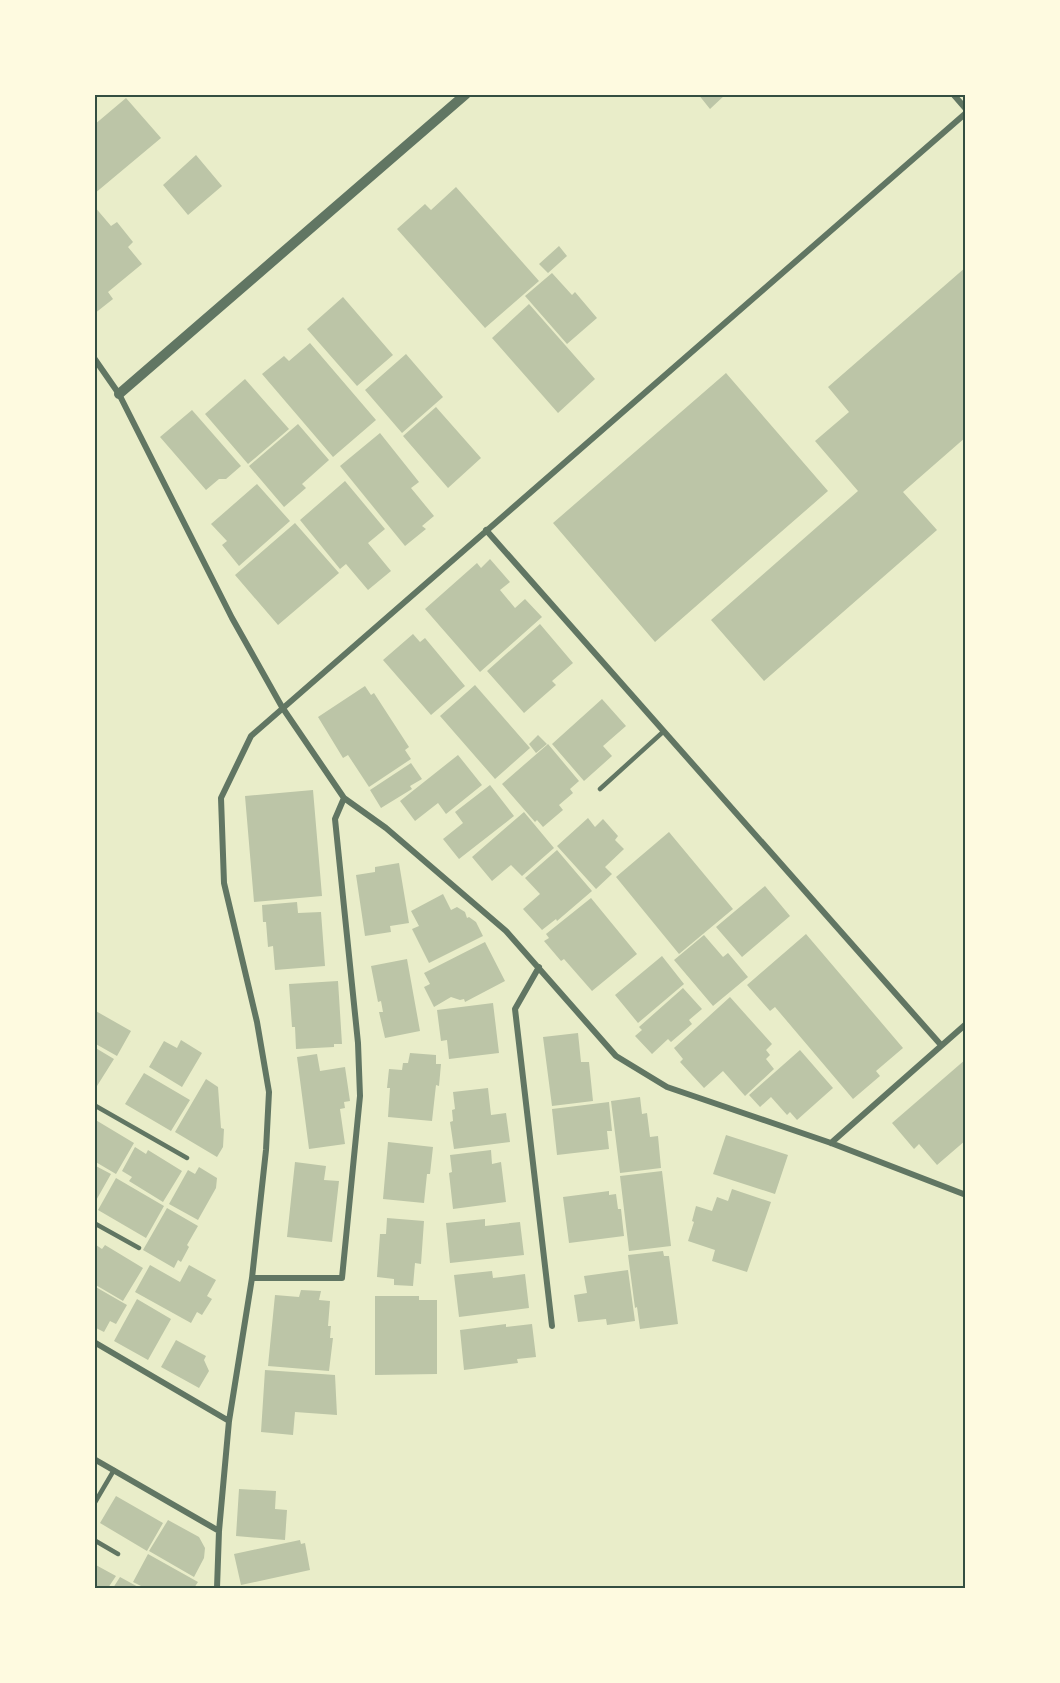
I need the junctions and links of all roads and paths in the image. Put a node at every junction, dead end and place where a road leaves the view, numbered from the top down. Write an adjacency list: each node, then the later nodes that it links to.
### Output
1 (466, 94): 5 (street)
2 (953, 94): 3 (street)
3 (966, 111): 6 (street)
4 (94, 358): 5 (street)
5 (119, 394): 7 (street)
6 (486, 530): 7 (street); 8 (street)
7 (282, 707): 10 (street); 20 (street)
8 (664, 731): 9 (lane); 13 (street)
9 (600, 789)
10 (344, 798): 11 (street); 20 (street)
11 (538, 967): 15 (street); 21 (street)
12 (966, 1024): 13 (street)
13 (941, 1045): 15 (street)
14 (94, 1105): 16 (lane)
15 (831, 1143): 17 (street)
16 (187, 1158)
17 (966, 1195)
18 (94, 1223): 19 (lane)
19 (139, 1248)
20 (252, 1278): 23 (street)
21 (552, 1326)
22 (94, 1342): 23 (street)
23 (229, 1421): 27 (street)
24 (94, 1459): 25 (street)
25 (114, 1470): 26 (lane); 27 (street)
26 (94, 1504)
27 (219, 1531): 30 (street)
28 (94, 1540): 29 (lane)
29 (118, 1554)
30 (217, 1588)

